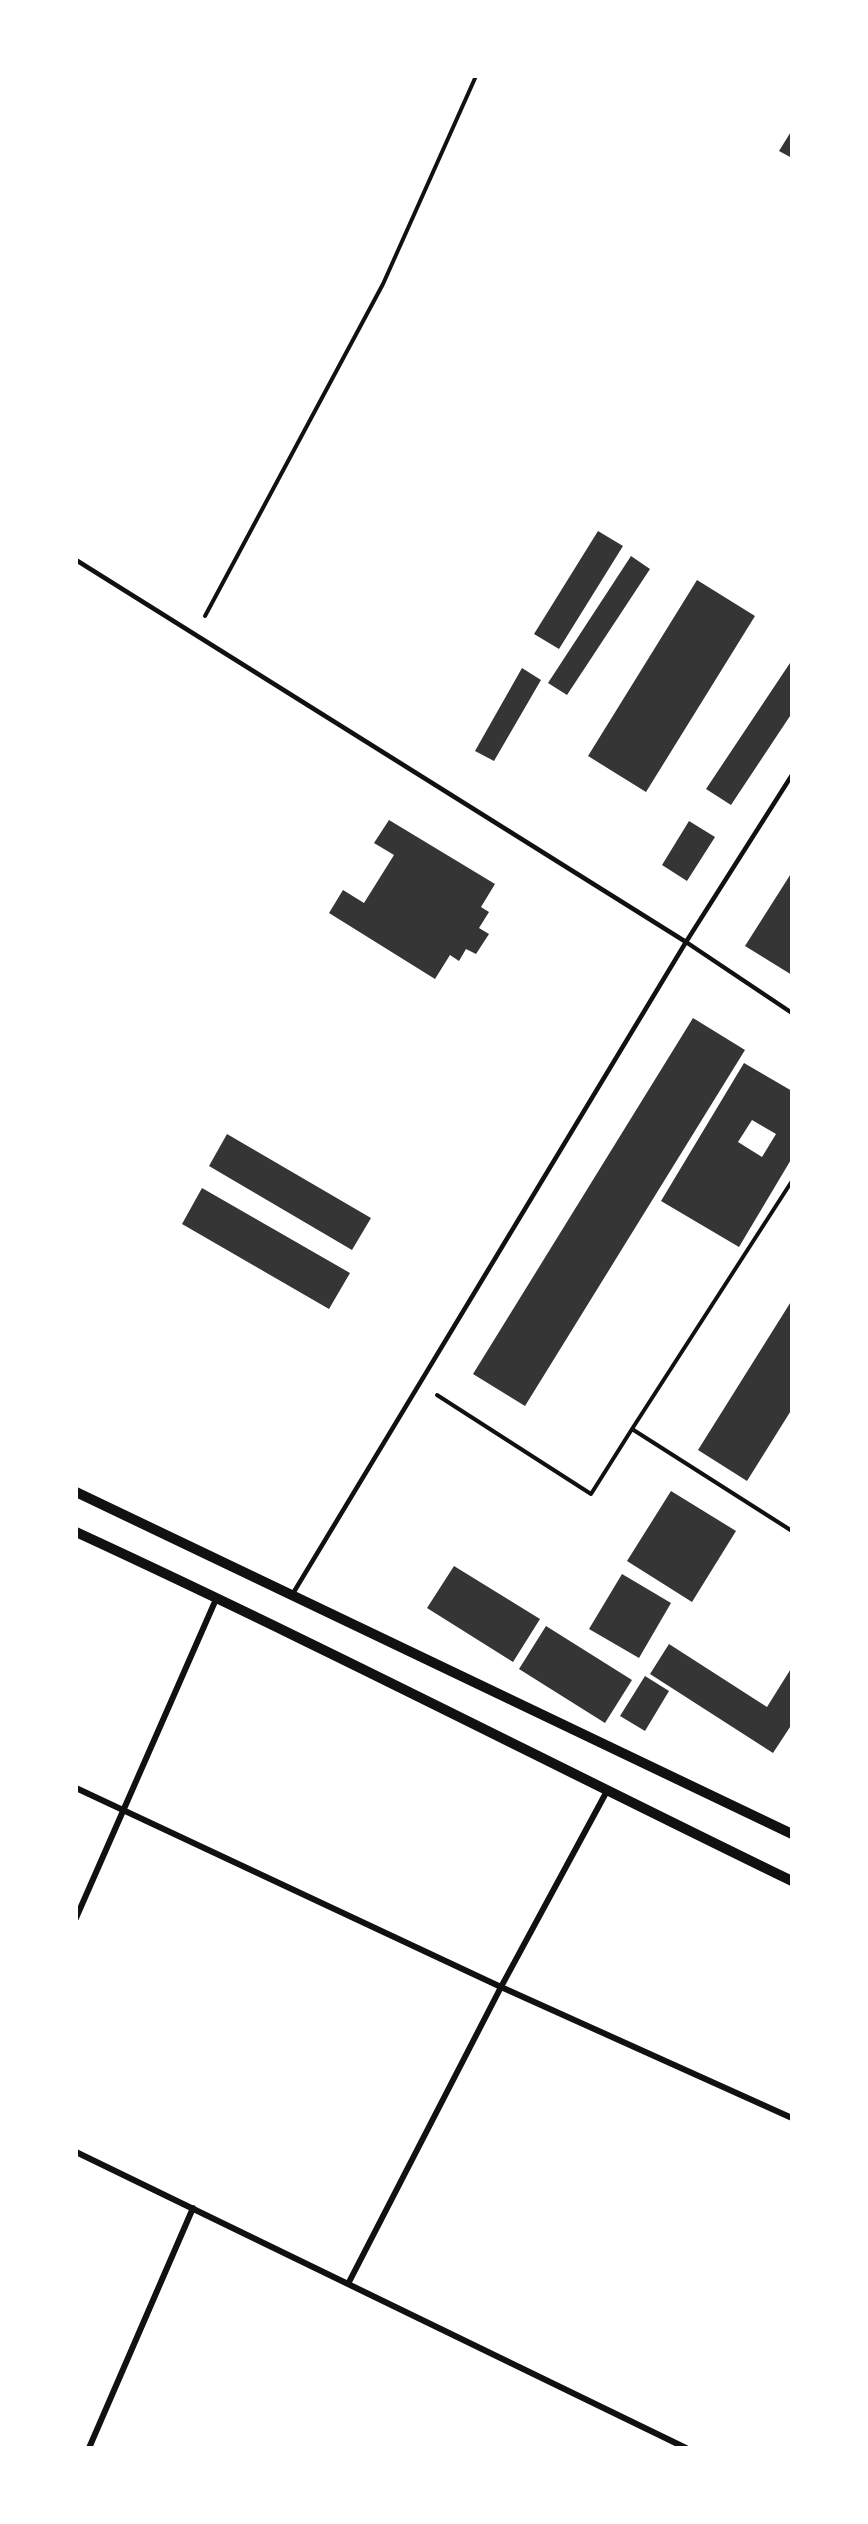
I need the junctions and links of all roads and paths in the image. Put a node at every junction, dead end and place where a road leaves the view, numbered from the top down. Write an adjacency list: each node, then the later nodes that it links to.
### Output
1 (476, 76): 3 (path)
2 (76, 560): 3 (lane)
3 (195, 635): 5 (lane)
4 (792, 775): 5 (lane)
5 (686, 942): 6 (lane); 8 (lane)
6 (792, 1013)
7 (792, 1181): 9 (path)
8 (420, 1384): 9 (path); 13 (lane)
9 (632, 1429): 11 (path)
10 (76, 1492): 13 (street)
11 (792, 1531)
12 (76, 1532): 14 (street)
13 (292, 1595): 18 (street)
14 (217, 1597): 16 (street); 17 (street)
15 (76, 1788): 17 (street)
16 (607, 1791): 19 (street); 21 (street)
17 (124, 1810): 20 (street); 21 (street)
18 (792, 1834)
19 (792, 1881)
20 (76, 1918)
21 (501, 1987): 22 (street); 25 (street)
22 (792, 2118)
23 (76, 2152): 24 (street)
24 (193, 2208): 25 (street); 26 (street)
25 (348, 2284): 27 (street)
26 (89, 2448)
27 (686, 2448)

